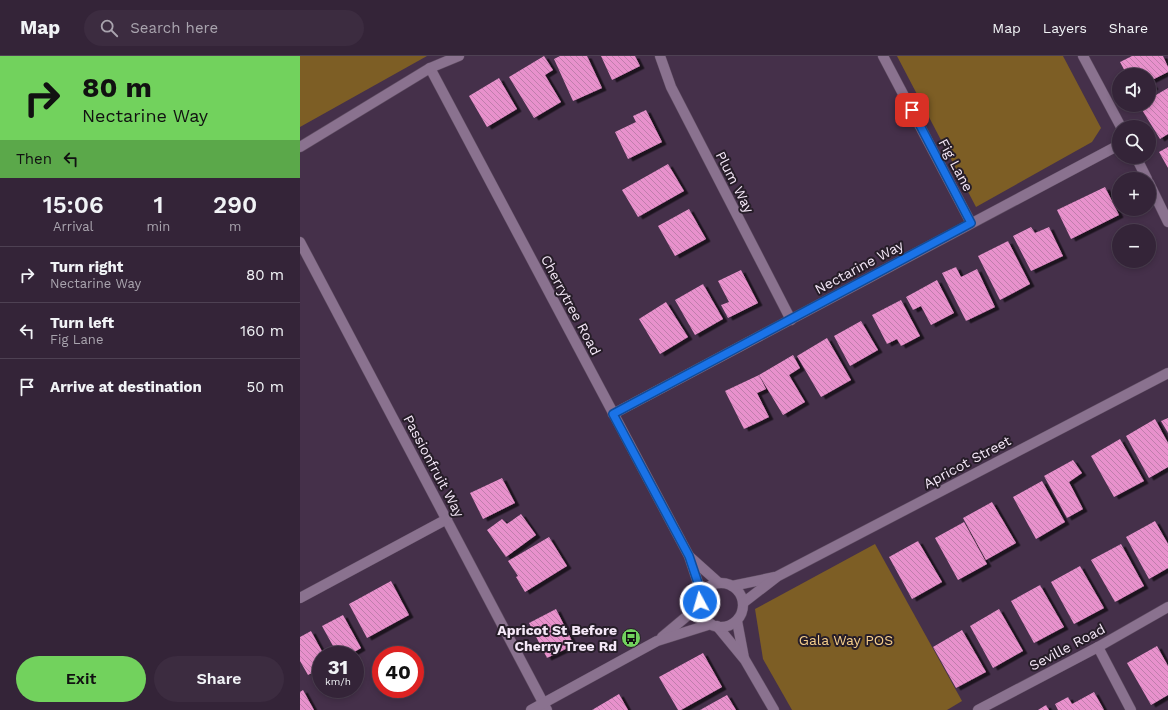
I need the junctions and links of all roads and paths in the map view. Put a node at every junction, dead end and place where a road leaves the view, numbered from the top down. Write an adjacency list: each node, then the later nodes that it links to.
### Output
1 (460, 56): 5 (street)
2 (660, 56): 13 (street, Plum Way)
3 (883, 56): 11 (street, Fig Lane)
4 (1083, 56): 6 (street)
5 (430, 68): 7 (street); 15 (street, Cherrytree Road)
6 (1117, 120)
7 (300, 148)
8 (1112, 148): 11 (street, Nectarine Way)
9 (1156, 197): 10 (street)
10 (1168, 222)
11 (971, 223): 13 (street, Nectarine Way)
12 (300, 242): 16 (street, Passionfruit Way)
13 (790, 320): 15 (street, Nectarine Way)
14 (1168, 373): 18 (street, Apricot Street)
15 (613, 414): 17 (street, Cherrytree Road)
16 (447, 519): 22 (street); 31 (street, Passionfruit Way)
17 (689, 556): 19 (street, Cherrytree Road); 21 (street, Cherrytree Road)
18 (778, 576): 20 (street, Apricot Street); 23 (street, Apricot Street)
19 (719, 583): 20 (street); 21 (street)
20 (732, 586): 23 (street)
21 (702, 595): 24 (street)
22 (300, 598)
23 (743, 603): 26 (street)
24 (699, 606): 27 (street); 28 (street)
25 (1168, 607): 29 (street, Seville Road)
26 (736, 621): 27 (street); 30 (street)
27 (714, 625): 28 (street); 30 (street)
28 (658, 641): 31 (street)
29 (1098, 647): 34 (street, Seville Road); 35 (street)
30 (745, 660): 33 (street)
31 (545, 707): 32 (street)
32 (531, 710)
33 (774, 710)
34 (978, 710)
35 (1131, 710)

